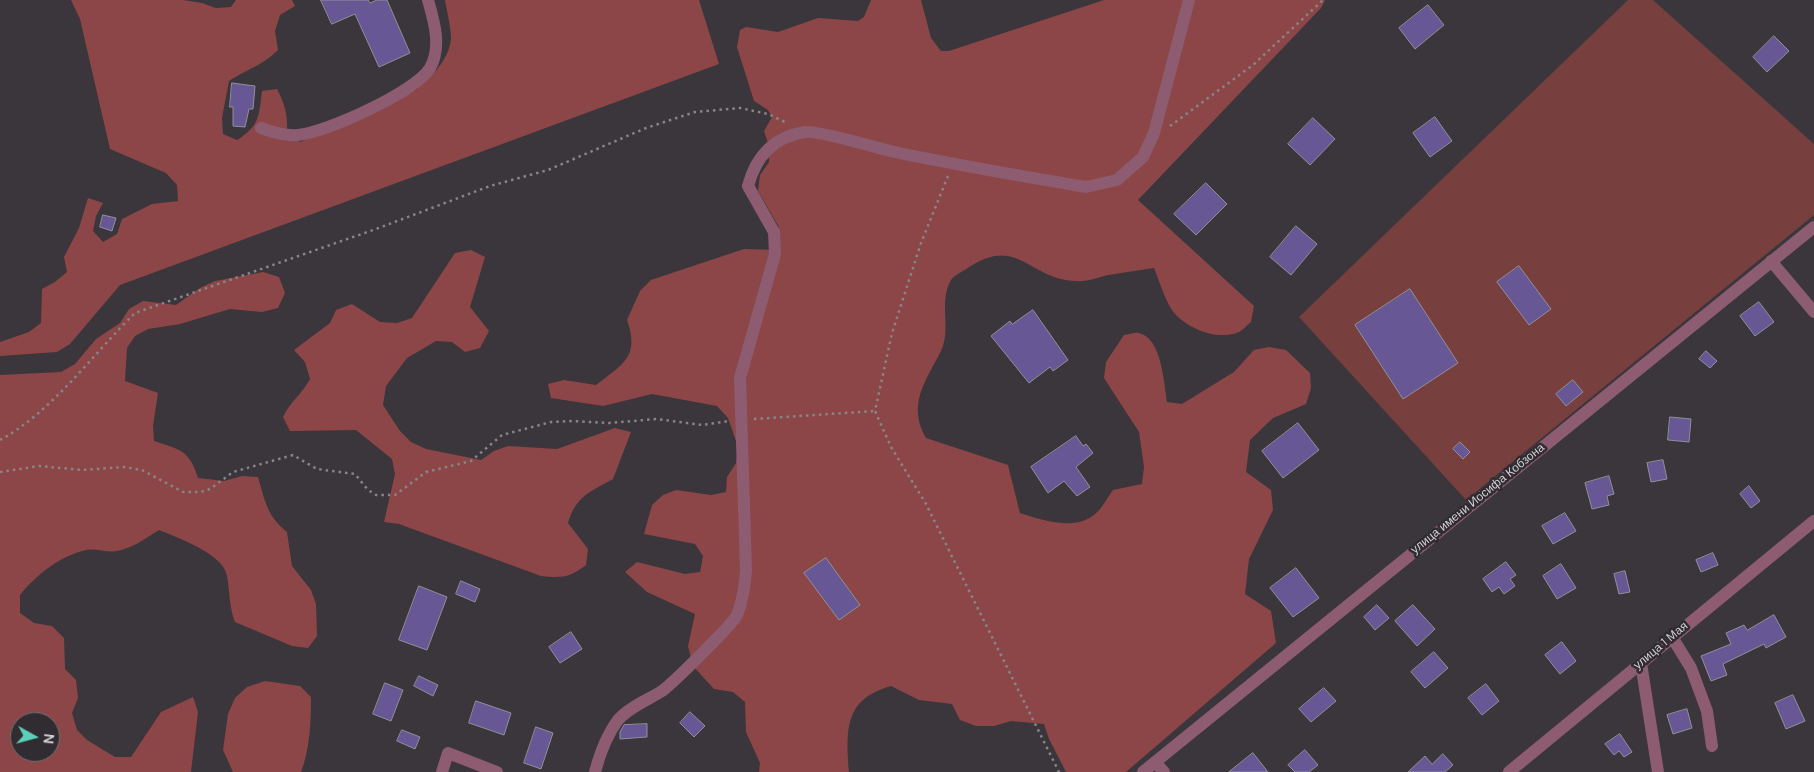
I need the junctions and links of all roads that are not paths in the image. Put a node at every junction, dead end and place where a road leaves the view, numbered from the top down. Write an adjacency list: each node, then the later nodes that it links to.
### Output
1 (428, 0): 3 (street)
2 (1189, 0): 14 (street)
3 (260, 128)
4 (1814, 227): 5 (street, улица имени Иосифа Кобзона)
5 (1772, 261): 6 (street); 11 (street, улица имени Иосифа Кобзона)
6 (1814, 312)
7 (1814, 521): 8 (street, улица 1 Мая)
8 (1672, 637): 9 (street, улица 1 Мая); 10 (street)
9 (1641, 663): 17 (street, улица 1 Мая); 18 (street)
10 (1712, 746)
11 (1155, 762): 15 (street, улица имени Иосифа Кобзона); 16 (street)
12 (442, 772): 13 (street)
13 (497, 772)
14 (595, 772)
15 (1143, 772)
16 (1164, 772)
17 (1508, 772)
18 (1658, 772)

